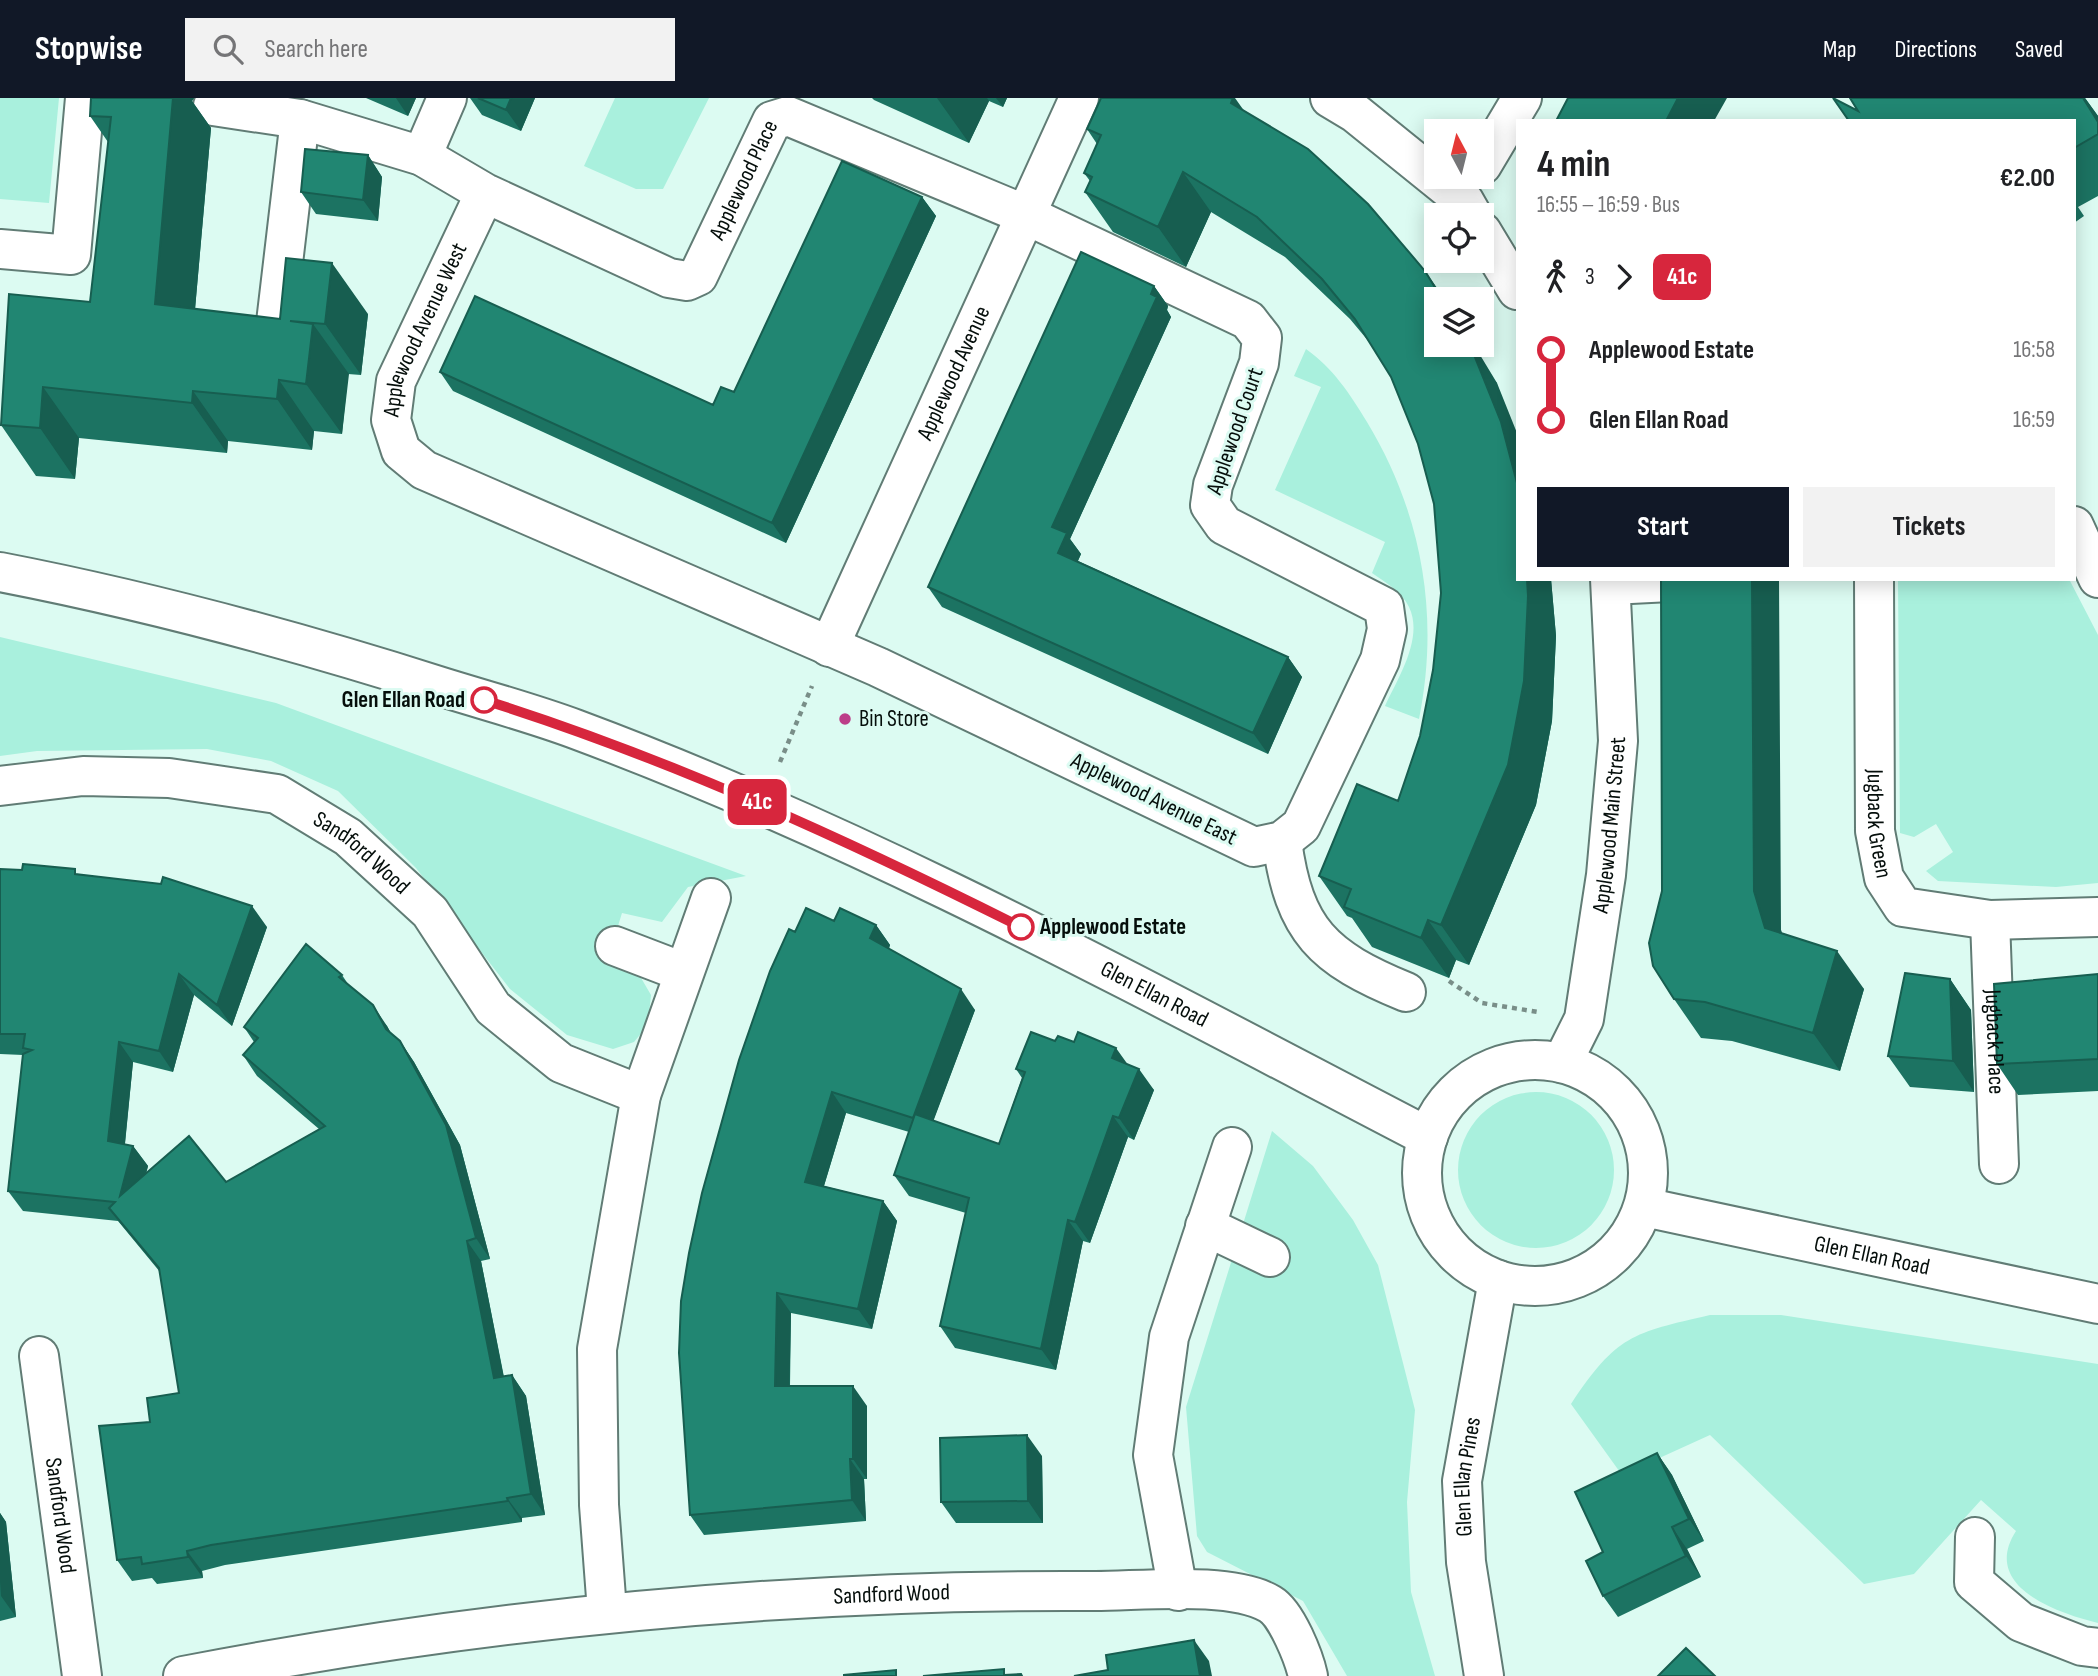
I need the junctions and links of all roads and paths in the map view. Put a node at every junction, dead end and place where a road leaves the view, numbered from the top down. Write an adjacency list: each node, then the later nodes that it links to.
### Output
1 (447, 98): 9 (street)
2 (1079, 98): 12 (street, Applewood Avenue)
3 (1330, 98): 11 (street)
4 (1522, 98): 8 (street)
5 (96, 102): 14 (street)
6 (213, 106): 7 (street)
7 (300, 119): 9 (street); 16 (street)
8 (1494, 145)
9 (422, 156): 10 (street)
10 (485, 193): 12 (street, Applewood Place); 23 (street, Applewood Avenue West)
11 (1470, 203)
12 (1026, 215): 23 (street, Applewood Avenue); 26 (street, Applewood Court)
13 (1494, 245): 15 (street)
14 (0, 249)
15 (1516, 288)
16 (275, 331)
17 (2076, 530): 19 (street)
18 (0, 572): 25 (street, Glen Ellan Road)
19 (2098, 578)
20 (1650, 581): 22 (street)
21 (1874, 581): 29 (street, Jugback Green)
22 (1611, 582): 33 (street, Applewood Main Street)
23 (829, 647): 25 (path); 26 (street, Applewood Avenue East)
24 (0, 786): 35 (street, Sandford Wood)
25 (763, 805): 36 (street, Glen Ellan Road)
26 (1282, 841): 32 (street)
27 (712, 898): 31 (street)
28 (2098, 917): 29 (street, Jugback Green)
29 (1990, 920): 38 (street, Jugback Place)
30 (615, 946): 31 (street)
31 (683, 972): 35 (street)
32 (1406, 992): 33 (path)
33 (1584, 1020): 34 (street, Applewood Main Street)
34 (1562, 1063): 36 (street); 39 (street)
35 (641, 1095): 47 (street)
36 (1428, 1137): 42 (street)
37 (1231, 1147): 40 (street)
38 (1999, 1164)
39 (1644, 1206): 42 (street); 43 (street, Glen Ellan Road)
40 (1205, 1226): 41 (street); 46 (street)
41 (1270, 1257)
42 (1498, 1280): 52 (street, Glen Ellan Pines)
43 (2098, 1304)
44 (39, 1356): 49 (street, Sandford Wood)
45 (1975, 1537): 48 (street)
46 (1178, 1591): 47 (street, Sandford Wood); 51 (street, Sandford Wood)
47 (607, 1611): 50 (street, Sandford Wood)
48 (2098, 1648)
49 (82, 1676)
50 (183, 1676)
51 (1308, 1676)
52 (1484, 1676)

